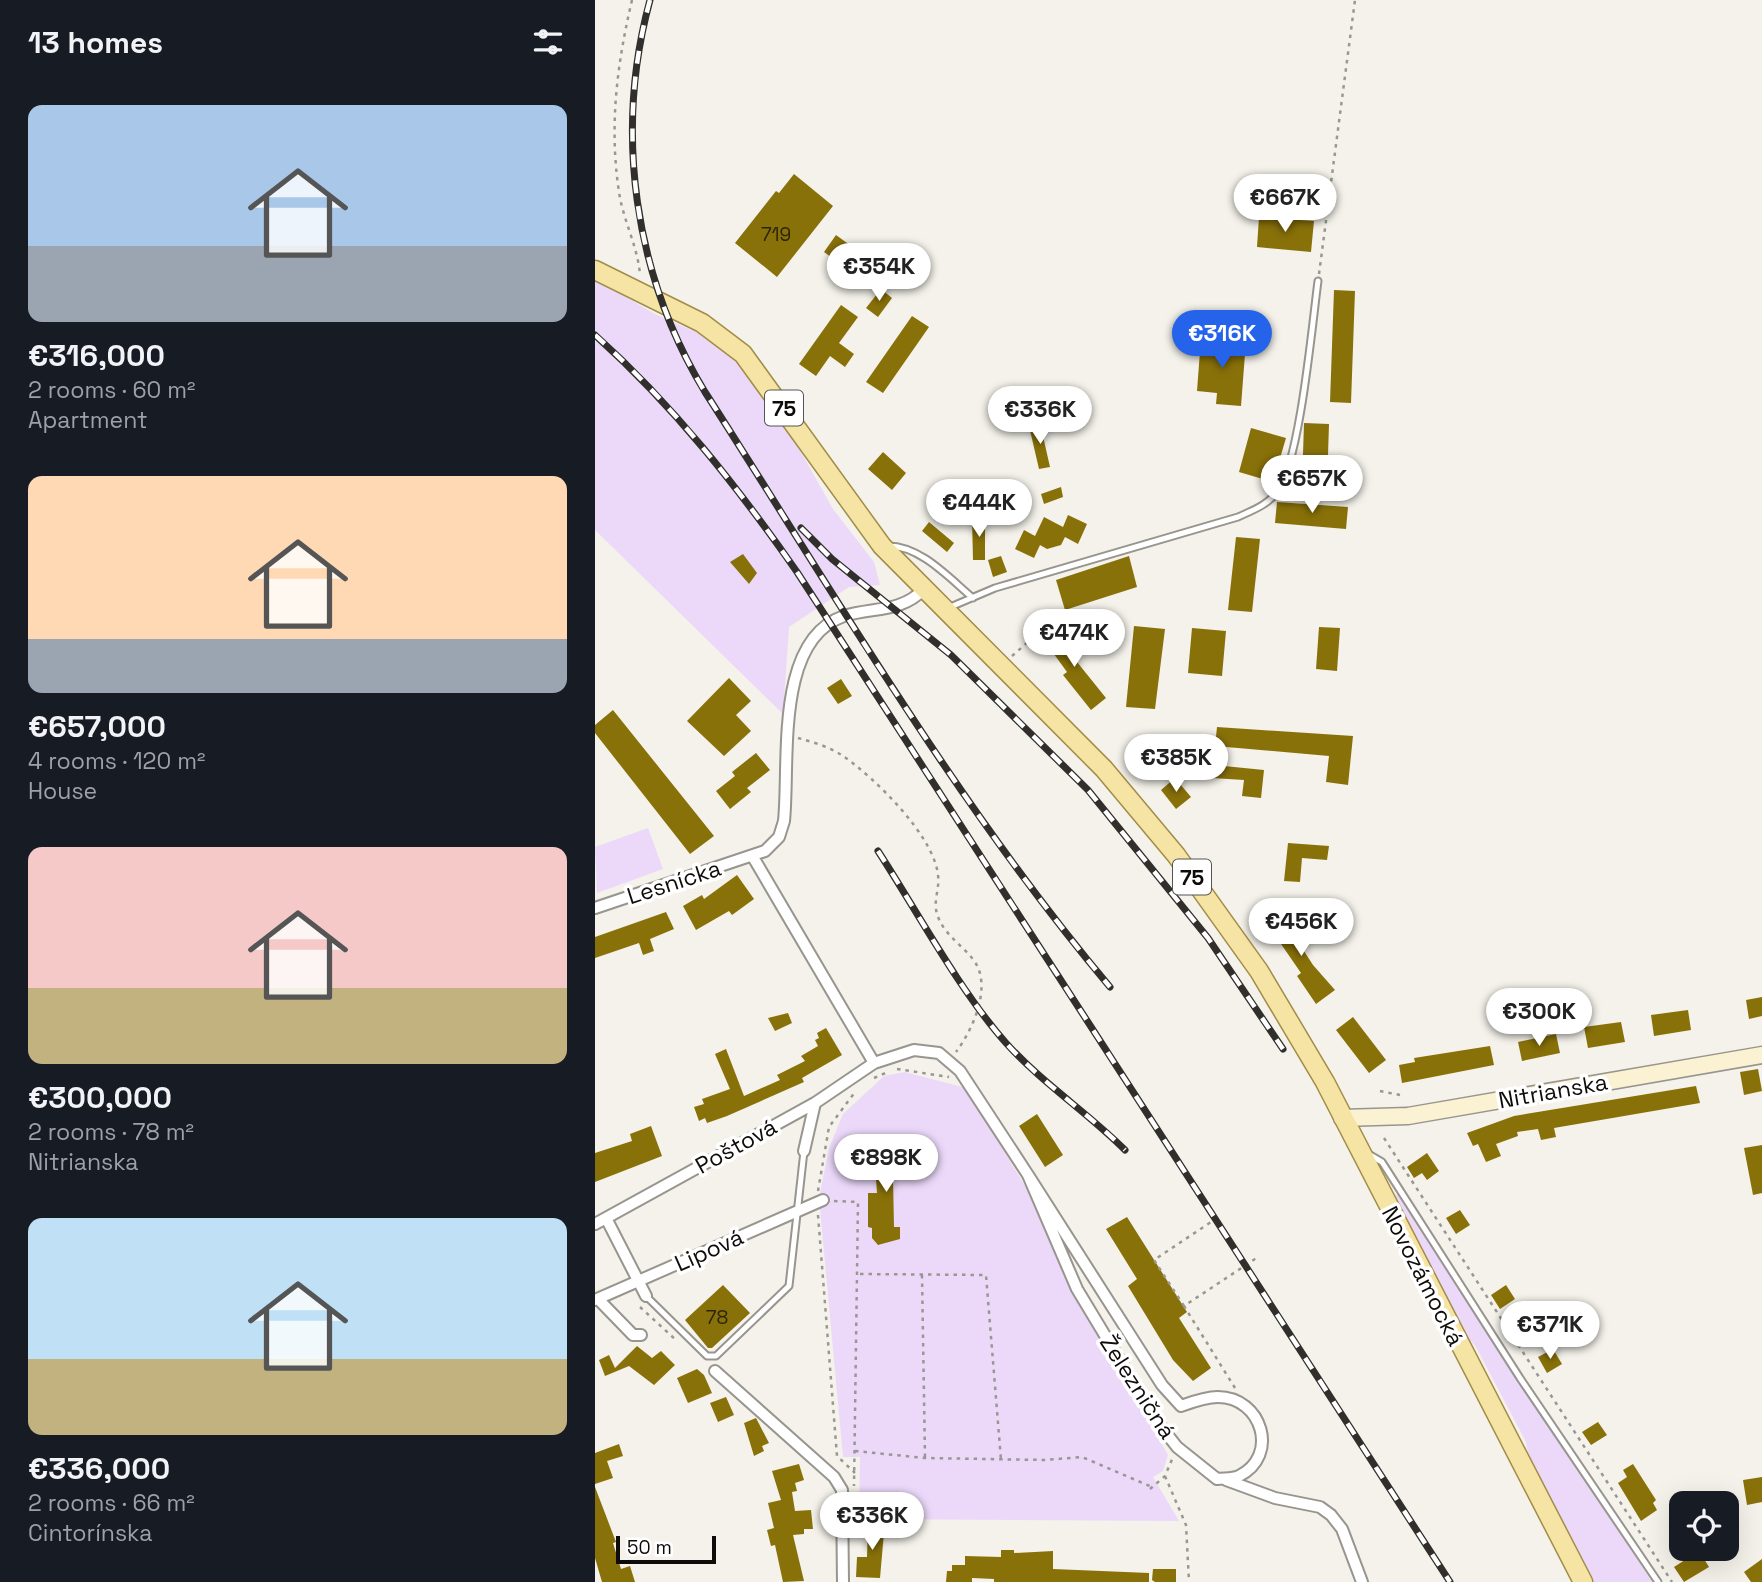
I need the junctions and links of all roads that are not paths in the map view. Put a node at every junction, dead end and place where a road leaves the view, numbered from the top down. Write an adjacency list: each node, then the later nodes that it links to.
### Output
1 (595, 270): 3 (main road, 75)
2 (1318, 281): 5 (lane)
3 (882, 546): 4 (main road, 75); 5 (lane)
4 (924, 589): 6 (main road, 75); 7 (street)
5 (973, 598): 6 (lane)
6 (945, 610): 12 (main road, 75)
7 (753, 857): 8 (street, Lesnícka); 10 (street)
8 (595, 908)
9 (1762, 1055): 12 (main road, Nitrianska)
10 (874, 1063): 11 (street, Poštová); 15 (street, Železničná)
11 (815, 1103): 14 (street); 18 (street, Poštová)
12 (1342, 1118): 13 (main road, Novozámocká / 75)
13 (1357, 1149): 28 (main road, Novozámocká / 75); 29 (lane)
14 (804, 1151): 17 (lane)
15 (1028, 1175): 25 (street, Železničná); 25 (street, Železničná)
16 (820, 1201): 17 (street, Lipová)
17 (799, 1210): 20 (street, Lipová); 21 (lane)
18 (606, 1218): 19 (street, Poštová); 20 (street)
19 (595, 1224)
20 (633, 1284): 21 (street); 22 (street, Lipová)
21 (646, 1296)
22 (597, 1300): 23 (street)
23 (641, 1335)
24 (715, 1371): 26 (street)
25 (1217, 1479): 27 (street)
26 (843, 1582)
27 (1362, 1582)
28 (1583, 1582)
29 (1658, 1582)

